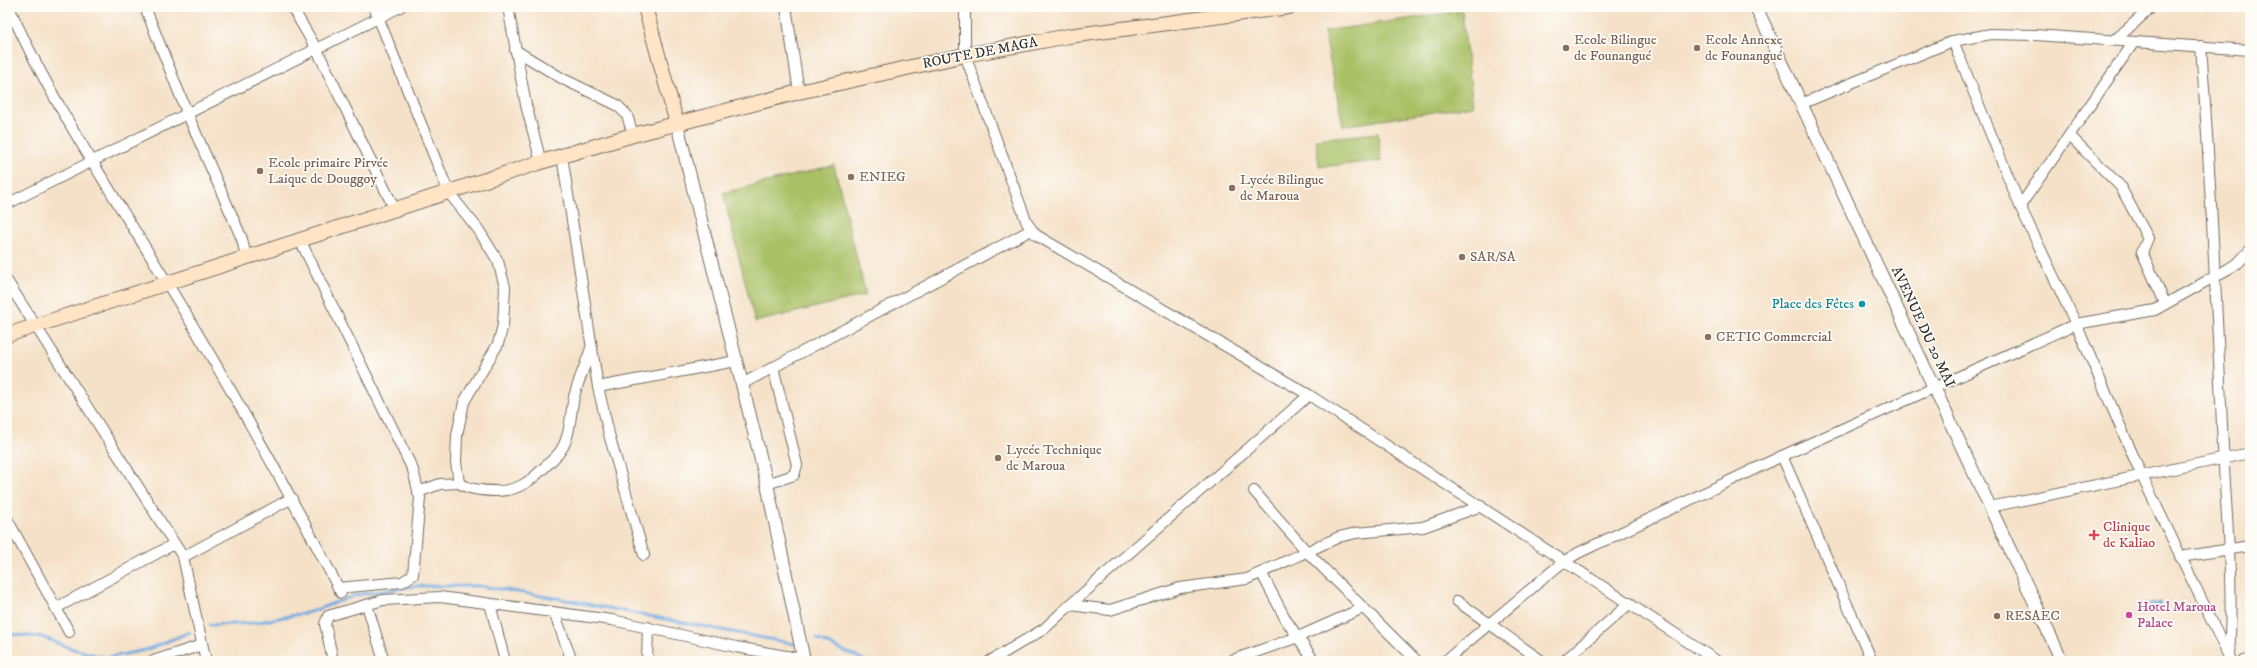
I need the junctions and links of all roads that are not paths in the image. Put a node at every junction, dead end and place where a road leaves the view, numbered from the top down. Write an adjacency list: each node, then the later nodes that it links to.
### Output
1 (10, 7): 30 (street)
2 (145, 7): 25 (street)
3 (292, 7): 19 (street)
4 (374, 7): 14 (street)
5 (400, 7): 14 (street)
6 (508, 7): 20 (street)
7 (645, 7): 26 (main road)
8 (786, 7): 23 (street)
9 (964, 7): 22 (street)
10 (1289, 7): 13 (main road, ROUTE DE MAGA)
11 (1756, 7): 24 (street, AVENUE DU 20 MAI)
12 (2152, 7): 15 (street)
13 (1255, 9): 22 (main road, ROUTE DE MAGA)
14 (378, 18): 19 (street); 32 (street)
15 (2115, 40): 16 (street); 17 (street)
16 (1952, 41): 24 (street); 34 (street)
17 (2134, 42): 18 (street); 28 (street)
18 (2201, 46): 21 (street); 40 (street)
19 (317, 50): 25 (street); 35 (street)
20 (515, 50): 27 (street); 31 (street)
21 (2250, 50)
22 (965, 55): 23 (main road, ROUTE DE MAGA); 36 (street)
23 (799, 92): 26 (main road, ROUTE DE MAGA)
24 (1801, 104): 52 (street, AVENUE DU 20 MAI)
25 (188, 115): 30 (street); 39 (street)
26 (676, 124): 27 (main road, ROUTE DE MAGA); 48 (street)
27 (634, 135): 29 (main road, ROUTE DE MAGA)
28 (2070, 136): 34 (street); 43 (street)
29 (562, 156): 31 (main road, ROUTE DE MAGA); 47 (street)
30 (91, 162): 33 (street); 42 (street)
31 (541, 162): 32 (main road, ROUTE DE MAGA)
32 (449, 193): 35 (main road, ROUTE DE MAGA); 58 (street)
33 (7, 204)
34 (2020, 206): 44 (street)
35 (395, 210): 37 (main road, ROUTE DE MAGA)
36 (1031, 230): 49 (street); 53 (street)
37 (300, 240): 39 (main road, ROUTE DE MAGA); 61 (street)
38 (2250, 250): 40 (street)
39 (246, 257): 42 (main road, ROUTE DE MAGA)
40 (2216, 275): 43 (street); 56 (street)
41 (7, 281): 45 (street)
42 (168, 283): 45 (main road, ROUTE DE MAGA); 62 (street)
43 (2165, 303): 44 (street)
44 (2076, 324): 52 (street); 57 (street)
45 (36, 326): 46 (main road, ROUTE DE MAGA); 66 (street)
46 (7, 336)
47 (592, 347): 51 (street); 58 (street)
48 (736, 361): 50 (street); 51 (street)
49 (773, 367): 50 (street); 59 (street)
50 (742, 384): 59 (street)
51 (598, 387): 70 (street)
52 (1935, 388): 55 (street); 64 (street, AVENUE DU 20 MAI)
53 (1309, 395): 63 (street); 79 (street)
54 (2250, 453): 56 (street)
55 (1782, 456): 73 (street); 106 (street)
56 (2223, 458): 57 (street); 68 (street)
57 (2141, 474): 64 (street); 72 (street)
58 (459, 483): 61 (street)
59 (767, 484): 89 (street)
60 (1254, 491): 69 (street)
61 (418, 492): 62 (street)
62 (292, 498): 71 (street)
63 (1481, 506): 69 (street); 73 (street)
64 (1990, 507): 107 (street, AVENUE DU 20 MAI)
65 (7, 519): 80 (street)
66 (174, 544): 71 (street); 80 (street)
67 (2250, 546): 68 (street)
68 (2229, 550): 72 (street); 88 (street)
69 (1308, 553): 74 (street); 81 (street)
70 (644, 555)
71 (182, 557): 87 (street)
72 (2180, 557): 88 (street)
73 (1563, 562): 76 (street); 83 (street)
74 (1262, 574): 79 (street); 86 (street)
75 (1457, 601): 83 (street)
76 (1630, 603): 104 (street); 105 (street)
77 (490, 604): 78 (street); 82 (street); 95 (street)
78 (366, 605): 93 (street); 94 (street)
79 (1070, 605): 98 (street)
80 (56, 608): 85 (street)
81 (1363, 608): 86 (street); 101 (street)
82 (554, 612): 84 (street); 96 (street)
83 (1489, 624): 102 (street); 103 (street)
84 (648, 627): 89 (street); 97 (street)
85 (69, 632)
86 (1298, 637): 99 (street); 100 (street)
87 (202, 645): 91 (street); 92 (street)
88 (2230, 659)
89 (804, 660)
90 (2250, 660): 108 (street)
91 (153, 661)
92 (206, 661)
93 (332, 661)
94 (384, 661)
95 (505, 661)
96 (572, 661)
97 (647, 661)
98 (990, 661)
99 (1230, 661)
100 (1314, 661)
101 (1417, 661)
102 (1445, 661)
103 (1542, 661)
104 (1564, 661)
105 (1717, 661)
106 (1872, 661)
107 (2062, 661)
108 (2243, 661)

